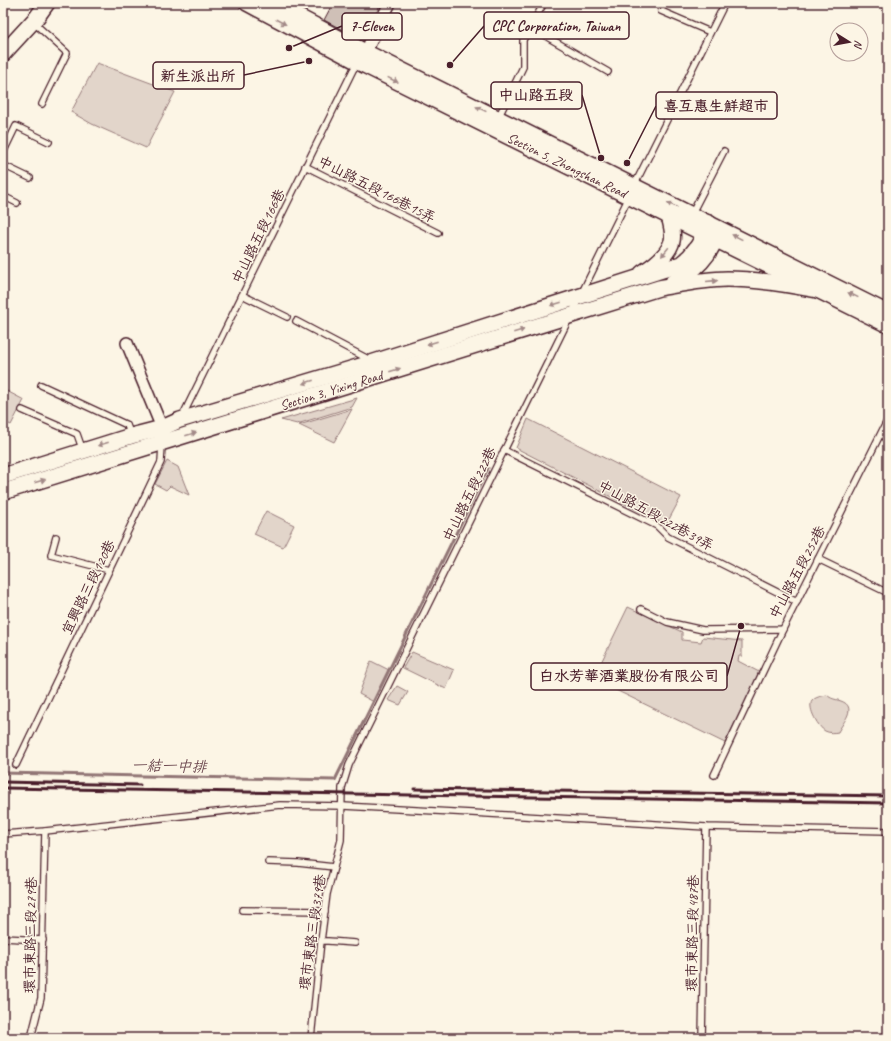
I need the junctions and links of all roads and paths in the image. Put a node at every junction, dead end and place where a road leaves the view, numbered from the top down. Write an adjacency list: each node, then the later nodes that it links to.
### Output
1 (47, 3): 8 (street)
2 (247, 3): 12 (street, Section 5, Zhongshan Road, one-way to 12)
3 (272, 3): 12 (street, Section 5, Zhongshan Road)
4 (390, 3): 12 (street)
5 (544, 3): 9 (lane)
6 (725, 3): 10 (lane, 中山路五段222巷)
7 (660, 11): 10 (lane)
8 (32, 22): 11 (street); 14 (lane)
9 (530, 27): 13 (lane); 15 (lane)
10 (710, 32): 22 (lane, 中山路五段222巷)
11 (3, 54)
12 (361, 57): 15 (street, Section 5, Zhongshan Road); 20 (lane, 中山路五段166巷)
13 (608, 72)
14 (42, 104)
15 (496, 123): 22 (street, Section 5, Zhongshan Road)
16 (49, 142): 18 (lane)
17 (724, 151): 25 (lane)
18 (3, 153)
19 (3, 165): 21 (lane)
20 (305, 166): 28 (lane, 中山路五段166巷15弄); 32 (lane, 中山路五段166巷)
21 (30, 178)
22 (631, 191): 25 (street, Section 5, Zhongshan Road, one-way to 22); 26 (street, Section 5, Zhongshan Road); 33 (lane, 中山路五段222巷)
23 (3, 196): 24 (lane)
24 (17, 203)
25 (691, 215): 27 (street, Section 5, Zhongshan Road)
26 (669, 216): 27 (street, Section 5, Zhongshan Road); 29 (street, Section 3, Yixing Road, one-way to 29)
27 (712, 232): 29 (street, Section 3, Yixing Road); 30 (street, Section 3, Yixing Road); 31 (street, Section 5, Zhongshan Road); 34 (street, Section 5, Zhongshan Road, one-way to 27)
28 (438, 233)
29 (633, 279): 33 (street, Section 3, Yixing Road)
30 (659, 288): 31 (street, Section 3, Yixing Road, one-way to 31); 35 (street, Section 3, Yixing Road)
31 (816, 290): 38 (street, Section 5, Zhongshan Road)
32 (242, 296): 36 (lane); 44 (lane, 中山路五段166巷)
33 (579, 297): 35 (lane, 中山路五段222巷); 40 (street, Section 3, Yixing Road, one-way to 40)
34 (888, 313)
35 (570, 315): 47 (street, Section 3, Yixing Road, one-way to 35); 48 (lane, 中山路五段222巷)
36 (288, 317)
37 (296, 321): 40 (lane)
38 (888, 325)
39 (127, 343): 45 (street)
40 (374, 362): 44 (street, Section 3, Yixing Road, one-way to 44)
41 (41, 385): 46 (lane)
42 (22, 410): 49 (lane)
43 (888, 419): 53 (lane, 中山路五段252巷)
44 (180, 420): 45 (street, Section 3, Yixing Road); 47 (lane, 宜興路三段120巷)
45 (162, 428): 46 (street, Section 3, Yixing Road); 47 (street)
46 (131, 436): 49 (street, Section 3, Yixing Road, one-way to 49)
47 (162, 444): 51 (street, Section 3, Yixing Road, one-way to 47); 54 (lane, 宜興路三段120巷)
48 (504, 450): 56 (lane, 中山路五段222巷39弄); 61 (lane, 中山路五段222巷)
49 (83, 451): 50 (street, Section 3, Yixing Road)
50 (3, 476)
51 (3, 492)
52 (56, 537): 54 (lane)
53 (818, 559): 55 (lane); 56 (lane, 中山路五段252巷)
54 (109, 570): 59 (lane, 宜興路三段120巷)
55 (888, 593)
56 (797, 602): 58 (lane, 中山路五段252巷)
57 (641, 609): 58 (lane, 中山路五段252巷)
58 (783, 629): 60 (lane)
59 (16, 765)
60 (714, 775)
61 (343, 806): 62 (lane); 63 (lane); 67 (lane, 環市東路三段379巷)
62 (706, 828): 64 (lane); 76 (lane, 環市東路三段487巷)
63 (45, 831): 65 (lane); 71 (lane, 環市東路三段279巷)
64 (888, 831)
65 (3, 834)
66 (268, 862): 67 (lane)
67 (334, 867): 69 (lane, 環市東路三段379巷)
68 (242, 910): 69 (lane)
69 (325, 911): 72 (lane, 環市東路三段379巷)
70 (3, 938): 71 (lane)
71 (42, 940): 74 (lane, 環市東路三段279巷)
72 (320, 941): 73 (lane); 75 (lane, 環市東路三段379巷)
73 (355, 943)
74 (32, 1038)
75 (311, 1038)
76 (702, 1038)

